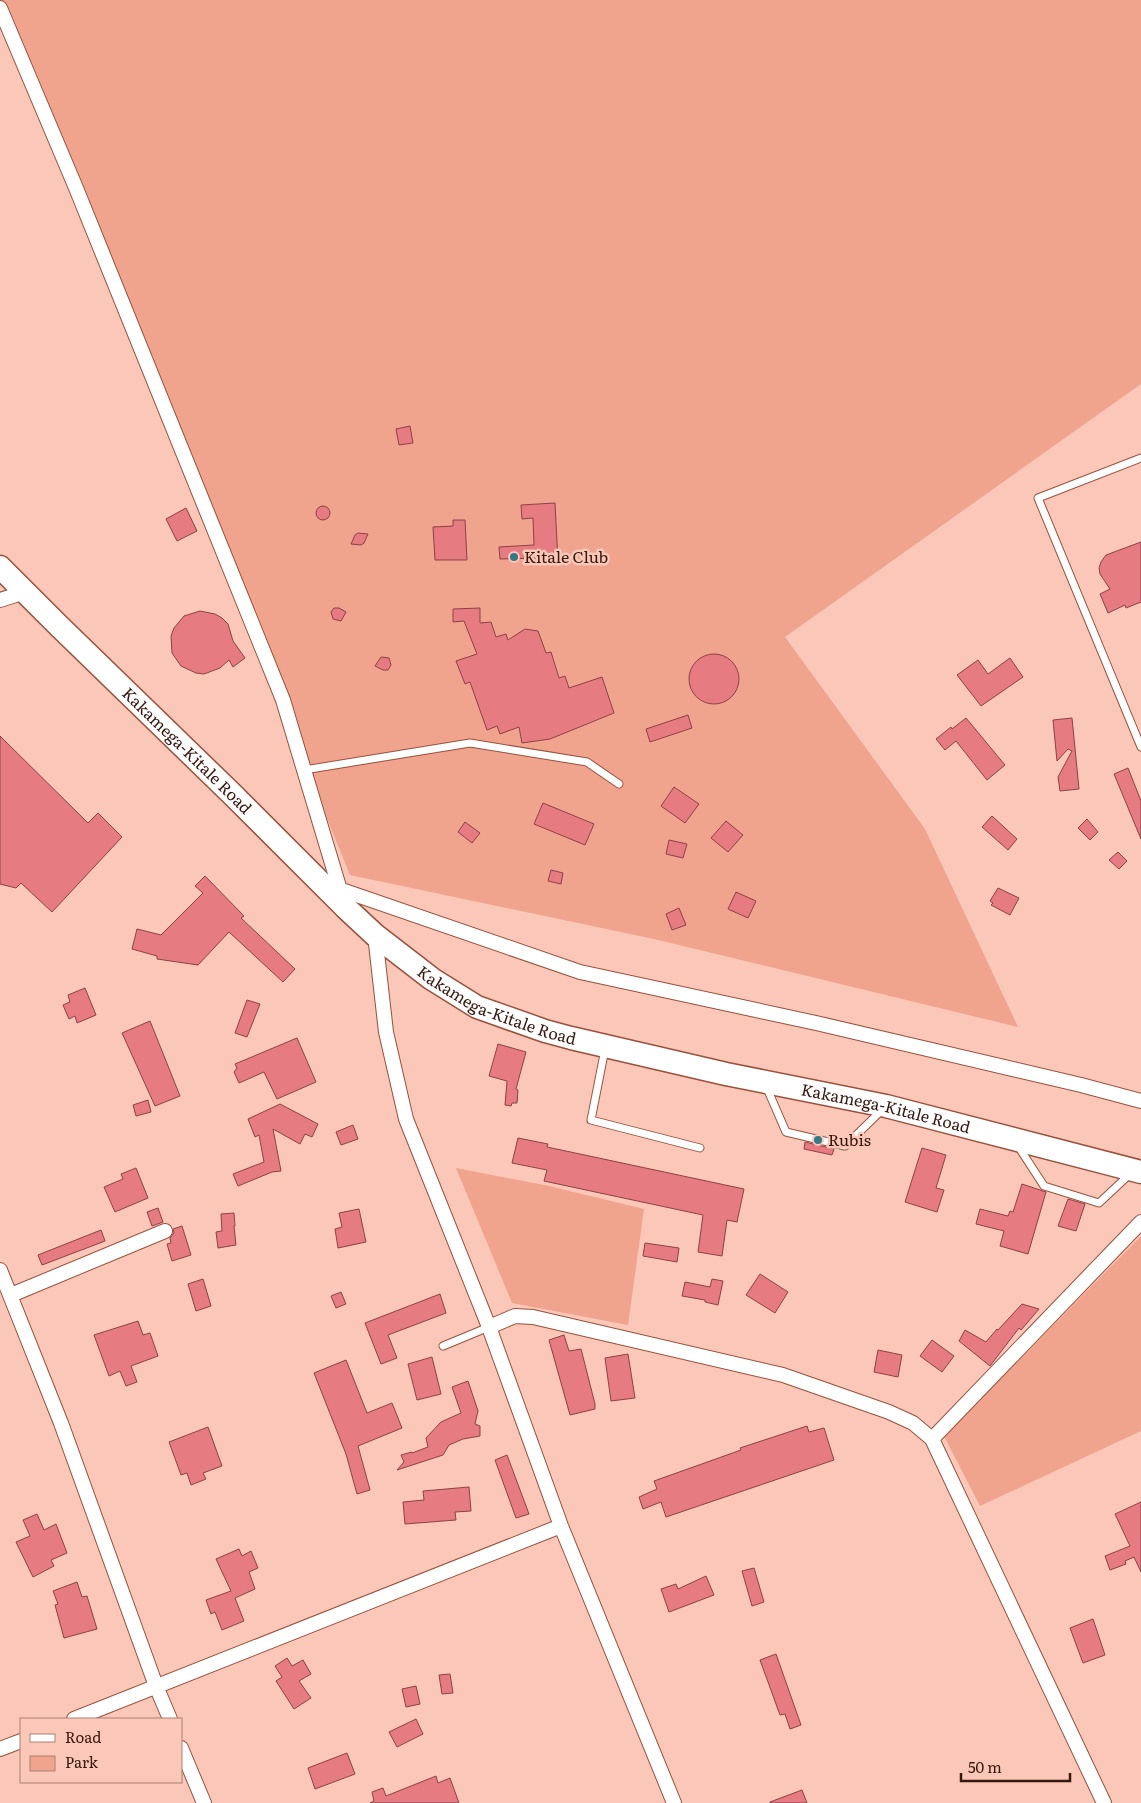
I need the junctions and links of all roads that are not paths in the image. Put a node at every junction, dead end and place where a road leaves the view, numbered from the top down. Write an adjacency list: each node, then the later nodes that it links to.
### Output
1 (0, 8): 7 (street)
2 (1141, 458): 6 (lane)
3 (0, 567): 4 (highway, Kakamega-Kitale Road)
4 (25, 592): 5 (street); 9 (highway, Kakamega-Kitale Road)
5 (0, 600)
6 (1141, 747)
7 (304, 770): 8 (lane); 9 (street)
8 (619, 784)
9 (343, 899): 10 (highway, Kakamega-Kitale Road); 13 (street)
10 (375, 935): 11 (highway, Kakamega-Kitale Road); 22 (street)
11 (605, 1046): 12 (highway, Kakamega-Kitale Road); 16 (lane)
12 (764, 1081): 14 (highway, Kakamega-Kitale Road); 14 (lane)
13 (1141, 1101)
14 (886, 1106): 15 (highway, Kakamega-Kitale Road)
15 (1013, 1139): 17 (highway, Kakamega-Kitale Road); 17 (lane)
16 (700, 1148)
17 (1137, 1172)
18 (1141, 1222): 24 (street)
19 (165, 1231): 21 (street)
20 (0, 1270): 21 (street)
21 (11, 1295): 26 (street)
22 (489, 1327): 23 (lane); 24 (street); 25 (street)
23 (443, 1346)
24 (932, 1439): 34 (street)
25 (561, 1526): 26 (street); 33 (street)
26 (156, 1686): 27 (street); 28 (street)
27 (76, 1718)
28 (170, 1718)
29 (20, 1741): 30 (street)
30 (0, 1749)
31 (182, 1750): 32 (street)
32 (204, 1803)
33 (674, 1803)
34 (1104, 1803)

